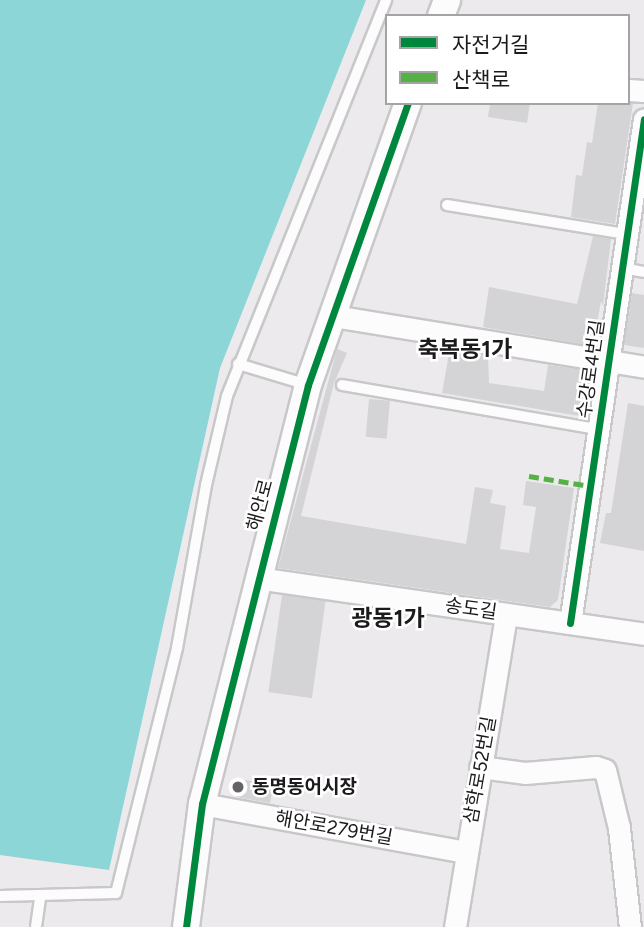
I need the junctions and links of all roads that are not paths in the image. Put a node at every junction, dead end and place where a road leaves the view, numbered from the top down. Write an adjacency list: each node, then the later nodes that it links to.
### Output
1 (386, 0): 11 (lane)
2 (407, 105): 9 (street, 해안로)
3 (644, 119): 4 (street, 수강로4번길)
4 (638, 199): 6 (street, 수강로4번길)
5 (447, 205): 6 (lane)
6 (627, 234): 7 (street, 수강로4번길)
7 (622, 268): 8 (lane); 10 (street, 수강로4번길)
8 (644, 272)
9 (334, 316): 10 (street); 13 (street, 해안로)
10 (608, 361): 12 (street); 15 (street, 수강로4번길)
11 (238, 364): 13 (lane); 24 (lane)
12 (644, 367)
13 (308, 385): 16 (street, 해안로)
14 (342, 385): 15 (lane)
15 (598, 429): 18 (street, 수강로4번길)
16 (257, 578): 17 (street, 송도길); 21 (street, 해안로)
17 (506, 614): 18 (street, 송도길); 20 (street, 삼학로52번길)
18 (570, 623): 19 (street, 송도길)
19 (644, 634)
20 (480, 767): 22 (street, 삼학로52번길); 28 (street)
21 (202, 804): 22 (street, 해안로279번길); 26 (street, 해안로)
22 (466, 852): 27 (street, 삼학로52번길)
23 (0, 895): 24 (lane)
24 (40, 897): 25 (lane)
25 (36, 927)
26 (186, 927)
27 (455, 927)
28 (630, 927)

